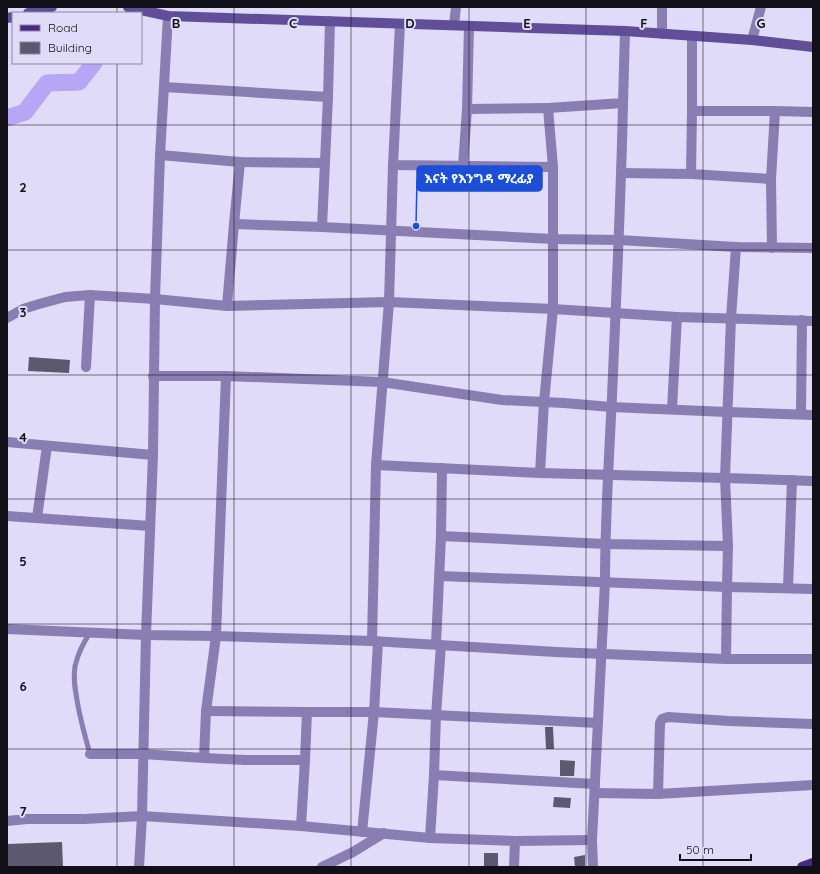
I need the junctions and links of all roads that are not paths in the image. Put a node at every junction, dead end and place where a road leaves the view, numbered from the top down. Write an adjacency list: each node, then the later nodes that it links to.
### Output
1 (52, 7): 6 (street)
2 (128, 7): 7 (street)
3 (456, 7): 10 (street)
4 (662, 7): 13 (street)
5 (761, 7): 15 (street)
6 (32, 12)
7 (168, 16): 8 (street); 17 (street)
8 (330, 21): 9 (street); 18 (street)
9 (400, 24): 10 (street); 28 (street)
10 (454, 25): 11 (street)
11 (469, 26): 12 (street); 21 (street)
12 (625, 31): 13 (street); 19 (street)
13 (662, 34): 14 (street)
14 (692, 36): 15 (street); 22 (street)
15 (752, 40): 16 (street)
16 (813, 47)
17 (164, 87): 18 (street); 25 (street)
18 (328, 98): 27 (street)
19 (623, 103): 20 (street); 31 (street)
20 (548, 108): 21 (street); 30 (street)
21 (467, 109): 29 (street)
22 (692, 111): 23 (street); 32 (street)
23 (775, 111): 24 (street); 33 (street)
24 (813, 112)
25 (160, 155): 26 (street); 43 (street)
26 (240, 162): 27 (street); 34 (street)
27 (325, 164): 35 (street)
28 (393, 165): 29 (street); 36 (street)
29 (463, 166): 30 (street)
30 (553, 167): 37 (street)
31 (622, 173): 32 (street); 38 (street)
32 (691, 174): 33 (street)
33 (771, 179): 40 (street)
34 (234, 224): 35 (street); 45 (street)
35 (322, 227): 36 (street)
36 (391, 231): 37 (street); 44 (street)
37 (553, 239): 38 (street); 46 (street)
38 (619, 240): 39 (street); 47 (street)
39 (736, 247): 40 (street); 50 (street)
40 (772, 248): 41 (street)
41 (813, 248)
42 (90, 295): 43 (street); 49 (street); 53 (street)
43 (155, 299): 45 (street); 54 (street)
44 (389, 302): 45 (street); 46 (street); 56 (street)
45 (227, 306)
46 (553, 309): 47 (street); 57 (street)
47 (616, 312): 48 (street); 58 (street)
48 (677, 317): 50 (street); 59 (street)
49 (7, 318)
50 (731, 318): 51 (street); 60 (street)
51 (802, 320): 52 (street); 61 (street)
52 (813, 320)
53 (86, 367)
54 (154, 376): 55 (street); 65 (street)
55 (226, 376): 56 (street); 87 (street)
56 (382, 382): 57 (street); 66 (street)
57 (544, 402): 58 (street); 68 (street)
58 (611, 407): 59 (street); 69 (street)
59 (672, 409): 60 (street)
60 (727, 412): 61 (street); 70 (street)
61 (801, 414): 62 (street)
62 (813, 415)
63 (7, 442): 64 (street)
64 (47, 446): 65 (street); 74 (street)
65 (153, 455): 75 (street)
66 (376, 465): 67 (street); 88 (street)
67 (442, 468): 68 (street); 76 (street)
68 (540, 473): 69 (street)
69 (608, 474): 70 (street); 77 (street)
70 (725, 478): 71 (street); 78 (street)
71 (792, 480): 72 (street); 82 (street)
72 (813, 481)
73 (7, 516): 74 (street)
74 (37, 518): 75 (street)
75 (150, 526): 86 (street)
76 (441, 536): 77 (street); 79 (street)
77 (605, 544): 78 (street); 80 (street)
78 (728, 546): 81 (street)
79 (440, 576): 80 (street); 89 (street)
80 (605, 582): 81 (street); 90 (street)
81 (726, 587): 82 (street); 91 (street)
82 (788, 588): 83 (street)
83 (813, 589)
84 (7, 629): 85 (street)
85 (90, 632): 86 (street); 99 (lane)
86 (146, 635): 87 (street); 100 (street)
87 (216, 636): 88 (street); 93 (street)
88 (375, 642): 89 (street); 95 (street)
89 (438, 644): 90 (street); 96 (street)
90 (601, 654): 91 (street); 97 (street)
91 (726, 659): 92 (street)
92 (813, 659)
93 (206, 711): 94 (street); 101 (street)
94 (307, 712): 95 (street); 102 (street)
95 (374, 712): 96 (street); 110 (street)
96 (436, 715): 97 (street); 103 (street)
97 (598, 723): 105 (street)
98 (813, 724): 106 (street)
99 (90, 754): 100 (street)
100 (143, 754): 101 (street); 107 (street)
101 (204, 758): 102 (street)
102 (305, 760): 109 (street)
103 (434, 775): 105 (street); 112 (street)
104 (813, 785): 106 (street)
105 (595, 788): 106 (street); 113 (street)
106 (658, 794)
107 (142, 816): 108 (street); 109 (street); 116 (street)
108 (7, 821)
109 (301, 826): 110 (street)
110 (362, 832): 111 (street)
111 (384, 833): 112 (street); 117 (street)
112 (430, 838): 114 (street)
113 (592, 840): 114 (street); 119 (street)
114 (515, 841): 118 (street)
115 (813, 863): 120 (main road)
116 (140, 867)
117 (322, 867)
118 (514, 867)
119 (593, 867)
120 (802, 867)

